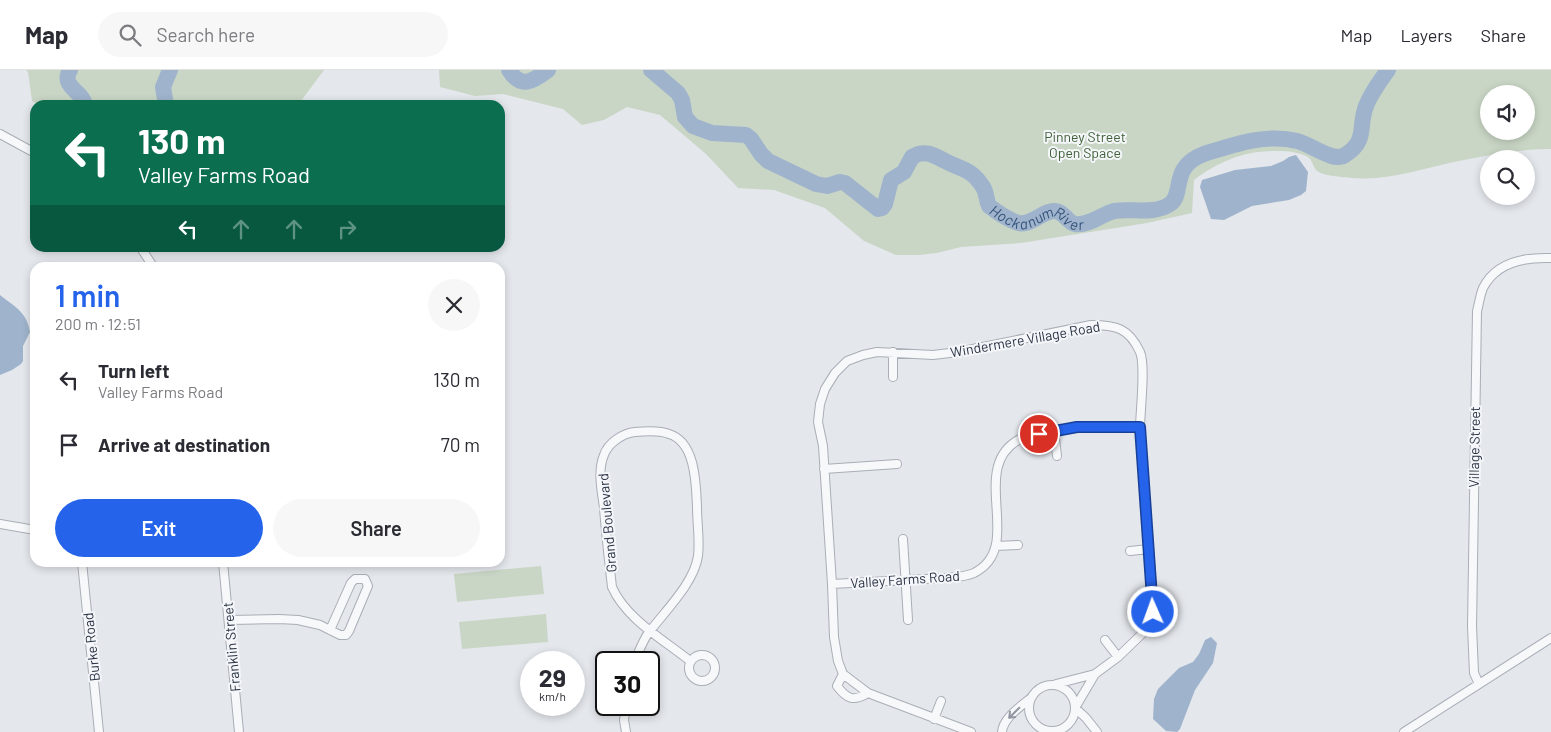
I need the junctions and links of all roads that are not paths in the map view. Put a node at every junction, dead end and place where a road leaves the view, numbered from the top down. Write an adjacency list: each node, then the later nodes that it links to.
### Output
1 (0, 134): 2 (street)
2 (30, 150)
3 (1551, 258): 33 (street, Village Street)
4 (893, 352): 5 (street); 6 (street, Windermere Village Road); 10 (street, Windermere Village Road)
5 (893, 377)
6 (1140, 427): 7 (street); 16 (street, Windermere Village Road)
7 (1054, 430): 8 (street); 15 (street)
8 (1057, 456)
9 (898, 464): 10 (street)
10 (824, 469): 21 (street, Windermere Village Road)
11 (0, 524): 12 (street)
12 (30, 529)
13 (903, 539): 20 (street)
14 (1018, 545): 15 (street)
15 (996, 546): 20 (street, Valley Farms Road)
16 (1149, 549): 17 (street); 29 (street, Windermere Village Road)
17 (1130, 551)
18 (82, 567): 43 (street, Burke Road)
19 (224, 567): 22 (street, Franklin Street)
20 (906, 580): 21 (street, Valley Farms Road); 23 (street)
21 (832, 584): 31 (street, Windermere Village Road)
22 (229, 620): 24 (street); 44 (street, Franklin Street)
23 (908, 620)
24 (330, 630): 24 (street)
25 (651, 630): 25 (street, Grand Boulevard); 28 (street, Grand Boulevard); 30 (street)
26 (1551, 638): 33 (street)
27 (1105, 640): 29 (street)
28 (639, 651)
29 (1118, 656): 32 (street, Windermere Village Road)
30 (690, 661)
31 (843, 674): 35 (street, Windermere Village Road); 35 (street, Windermere Village Road)
32 (1095, 674): 34 (street, Windermere Village Road); 38 (street, Windermere Village Road)
33 (1479, 684): 49 (street)
34 (1054, 685): 36 (street, Windermere Village Road); 38 (street)
35 (868, 693): 40 (street, Windermere Village Road)
36 (1031, 698): 42 (street, Windermere Village Road); 47 (street, Windermere Village Road, one-way to 47)
37 (941, 701): 40 (street)
38 (1075, 708): 42 (street, Windermere Village Road); 48 (street)
39 (625, 716): 45 (street)
40 (934, 719): 41 (street, Windermere Village Road)
41 (961, 731): 46 (street, Windermere Village Road)
42 (1048, 731)
43 (99, 732)
44 (239, 732)
45 (626, 732)
46 (971, 732)
47 (1002, 732)
48 (1097, 732)
49 (1404, 732)

